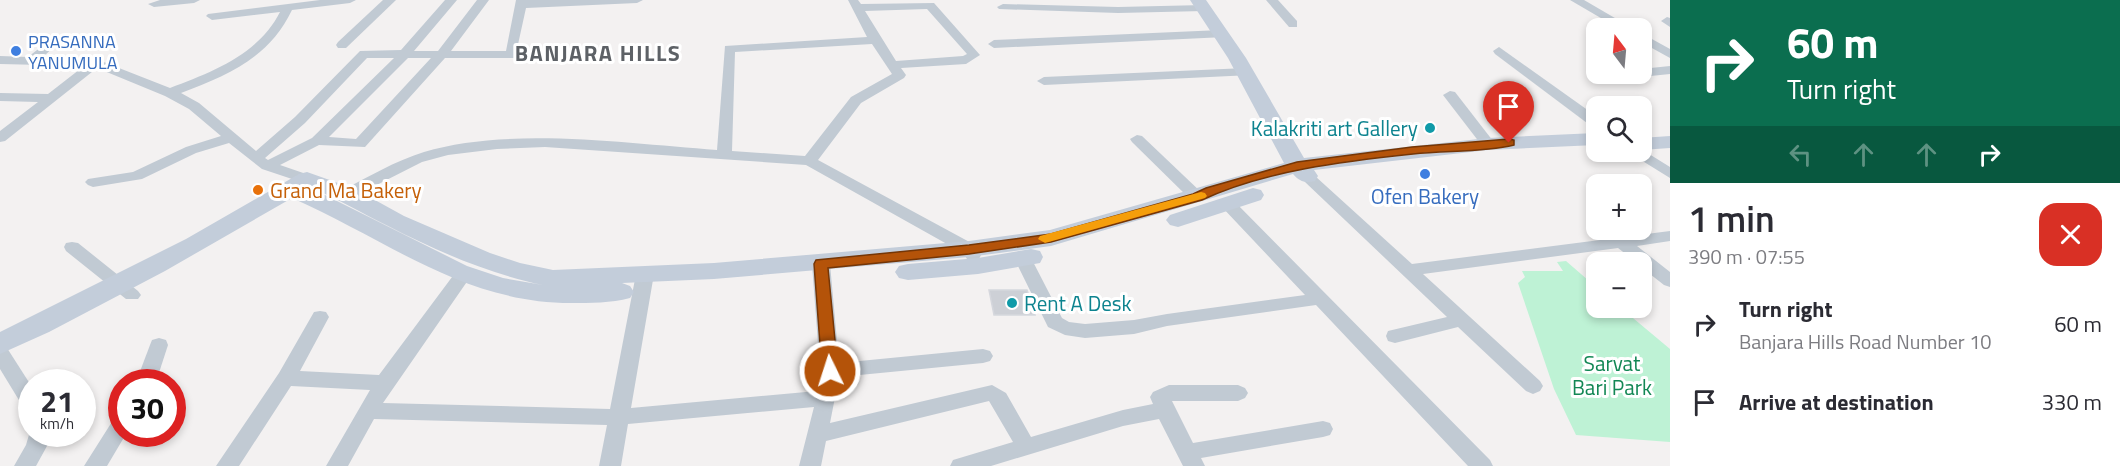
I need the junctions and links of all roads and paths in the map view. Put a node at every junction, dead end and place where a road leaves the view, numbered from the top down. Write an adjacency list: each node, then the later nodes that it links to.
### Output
1 (194, 0): 10 (street)
2 (350, 0): 13 (street)
3 (390, 0): 23 (street)
4 (451, 0): 26 (street)
5 (483, 0): 27 (street)
6 (637, 0): 9 (street)
7 (1272, 0): 17 (street)
8 (1576, 0): 16 (street)
9 (522, 2): 27 (street)
10 (154, 4)
11 (855, 4): 20 (street); 31 (street)
12 (1201, 4): 14 (street); 18 (main road)
13 (288, 7): 15 (street); 36 (street)
14 (1003, 7)
15 (212, 16)
16 (1608, 18)
17 (1293, 24)
18 (1221, 34): 22 (street); 33 (main road)
19 (55, 40): 29 (street)
20 (875, 40): 31 (street); 52 (street)
21 (1652, 42): 24 (street)
22 (994, 44)
23 (342, 45)
24 (1666, 49)
25 (1499, 51): 40 (street)
26 (404, 55): 27 (street); 47 (street); 54 (street)
27 (441, 55): 47 (street)
28 (0, 60): 29 (street)
29 (31, 61): 30 (street)
30 (96, 63): 36 (street); 39 (street)
31 (892, 65): 53 (street)
32 (1670, 70): 34 (street)
33 (1246, 72): 35 (street); 56 (main road)
34 (1652, 72)
35 (1044, 81)
36 (170, 93): 44 (street)
37 (1450, 95): 50 (street)
38 (0, 98): 39 (street)
39 (49, 98): 43 (street)
40 (1586, 116)
41 (1670, 135): 42 (main road)
42 (1652, 136)
43 (0, 138)
44 (231, 138): 54 (street); 58 (street)
45 (1137, 139): 61 (street)
46 (1586, 139): 50 (main road)
47 (317, 141): 54 (street)
48 (1670, 142): 49 (main road)
49 (1652, 143)
50 (1488, 144): 56 (main road)
51 (1586, 149): 56 (main road)
52 (724, 156): 53 (street); 60 (street)
53 (809, 161): 66 (street)
54 (262, 162): 59 (street)
55 (1652, 162): 57 (street)
56 (1303, 172): 61 (main road); 62 (main road); 68 (street)
57 (1670, 173)
58 (93, 182)
59 (306, 187): 60 (main road); 70 (main road); 73 (main road)
60 (347, 194): 72 (main road)
61 (1197, 197): 66 (main road)
62 (1227, 203): 67 (main road); 74 (street)
63 (1670, 236): 64 (street)
64 (1620, 241): 68 (street); 71 (street)
65 (72, 247): 73 (street)
66 (974, 257): 67 (main road); 69 (main road)
67 (1023, 258): 74 (street)
68 (1407, 270): 76 (street)
69 (822, 272): 72 (main road); 82 (street)
70 (464, 273): 72 (main road); 85 (street)
71 (1670, 280)
72 (644, 282): 91 (street)
73 (127, 290): 79 (main road)
74 (1318, 298): 105 (street)
75 (320, 317): 83 (street)
76 (1462, 320): 77 (street); 86 (street)
77 (1395, 336)
78 (159, 345): 81 (street)
79 (1, 354): 84 (street)
80 (982, 356): 82 (street)
81 (151, 369)
82 (830, 371): 88 (street)
83 (286, 378): 85 (street); 100 (street)
84 (18, 382)
85 (384, 383): 90 (street)
86 (1533, 386)
87 (1238, 393): 89 (street)
88 (826, 398): 91 (street); 93 (street)
89 (1165, 410): 96 (street); 97 (street)
90 (367, 411): 91 (street); 101 (street)
91 (618, 417): 102 (street)
92 (1323, 429): 97 (street)
93 (817, 435): 96 (street); 103 (street)
94 (108, 445): 99 (street)
95 (35, 447): 98 (street)
96 (1026, 447): 104 (street)
97 (1191, 459)
98 (25, 466)
99 (95, 466)
100 (225, 466)
101 (337, 466)
102 (610, 466)
103 (810, 466)
104 (961, 466)
105 (1482, 466)

